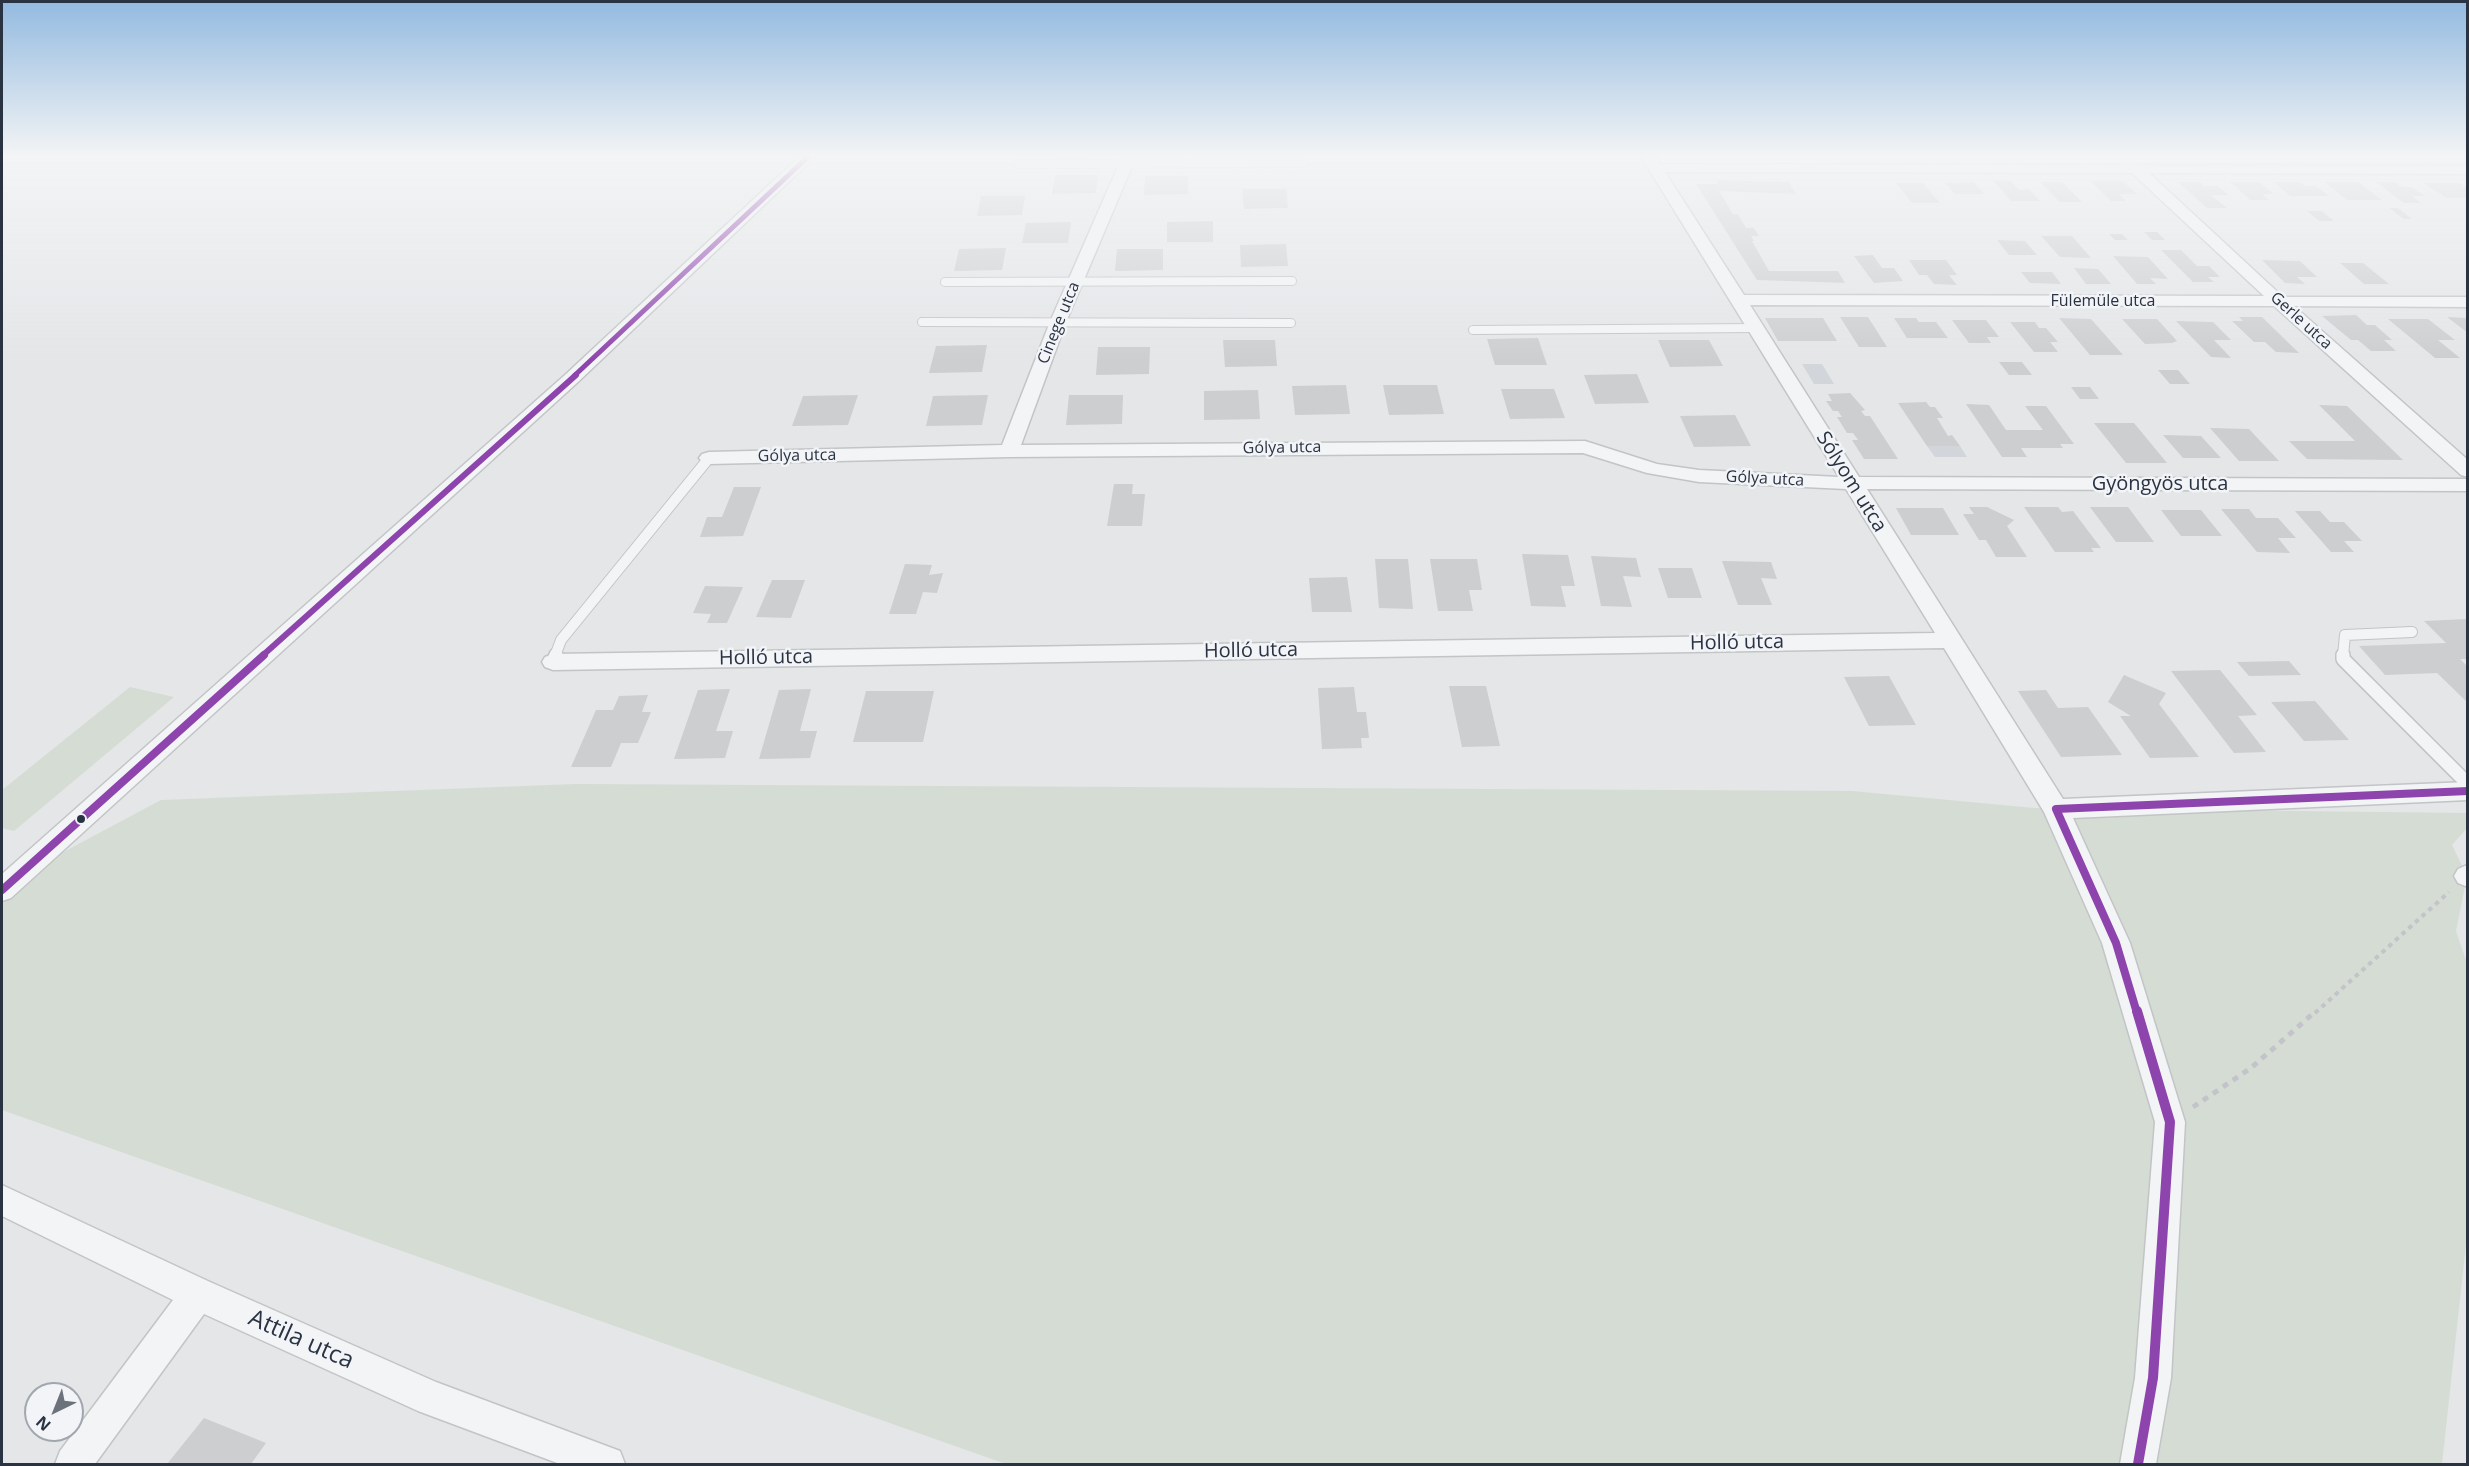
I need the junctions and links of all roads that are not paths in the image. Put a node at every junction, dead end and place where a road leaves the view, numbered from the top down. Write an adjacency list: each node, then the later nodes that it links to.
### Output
1 (736, 223): 27 (street)
2 (1101, 223): 7 (street, Cinege utca)
3 (1690, 223): 8 (street, Sólyom utca)
4 (2195, 223): 9 (street, Gerle utca)
5 (1292, 281): 7 (lane)
6 (945, 282): 7 (lane)
7 (1076, 282): 12 (street, Cinege utca)
8 (1739, 300): 9 (street, Fülemüle utca); 14 (street, Sólyom utca)
9 (2279, 302): 10 (street, Fülemüle utca); 18 (street, Gerle utca)
10 (2468, 302)
11 (922, 321): 12 (lane)
12 (1059, 322): 13 (lane); 16 (street, Cinege utca)
13 (1291, 323)
14 (1757, 328): 15 (lane); 19 (street, Sólyom utca)
15 (1473, 330)
16 (1009, 451): 17 (street, Gólya utca); 19 (street, Gólya utca)
17 (709, 458): 23 (lane)
18 (2468, 471)
19 (1852, 483): 20 (street, Gyöngyös utca); 22 (street, Sólyom utca)
20 (2468, 485)
21 (2412, 632): 24 (lane)
22 (1950, 640): 23 (street, Holló utca); 26 (street, Sólyom utca)
23 (553, 662)
24 (2468, 784)
25 (2468, 791): 26 (street)
26 (2056, 809): 32 (street, Sólyom utca)
27 (3, 885)
28 (2, 1200): 29 (street, Attila utca)
29 (198, 1294): 30 (street); 31 (street, Attila utca)
30 (73, 1464)
31 (607, 1464)
32 (2138, 1464)

